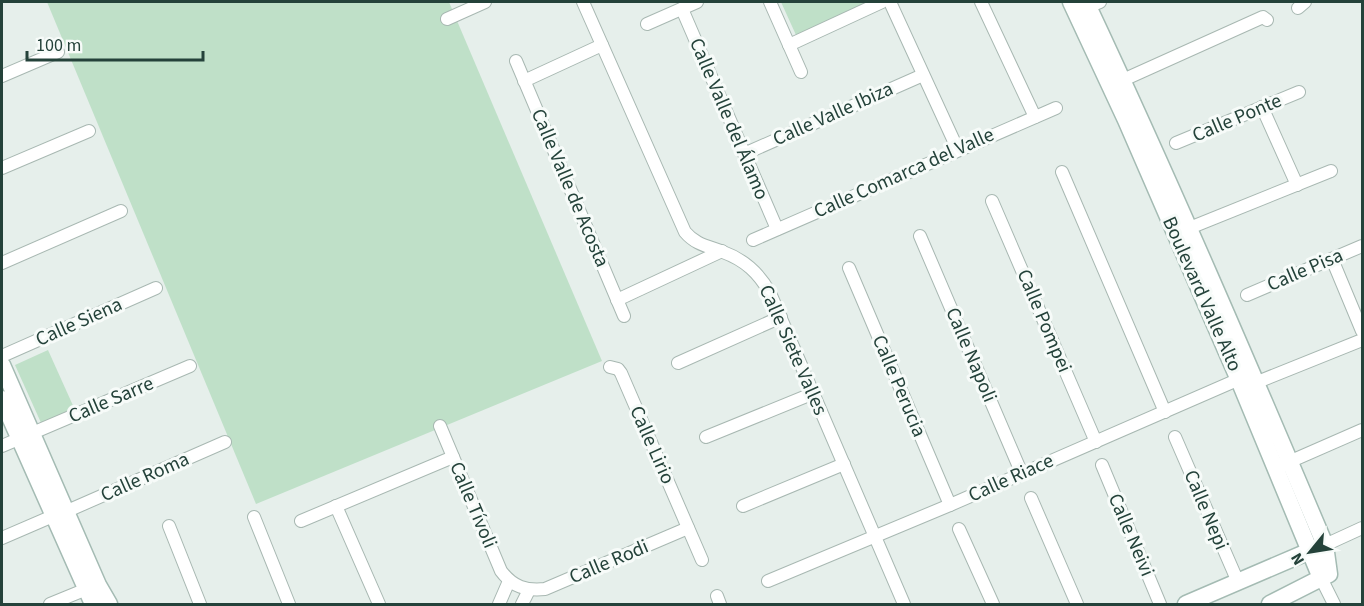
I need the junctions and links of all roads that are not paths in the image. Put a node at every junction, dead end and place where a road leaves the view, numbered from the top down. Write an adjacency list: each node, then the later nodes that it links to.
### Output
1 (485, 2): 11 (street)
2 (583, 2): 14 (street, Calle Siete Valles)
3 (697, 2): 10 (street)
4 (770, 2): 15 (street)
5 (882, 2): 15 (street)
6 (890, 2): 19 (street)
7 (981, 2): 26 (street)
8 (1071, 2): 38 (street, Boulevard Valle Alto)
9 (1091, 3): 21 (street, Boulevard Valle Alto)
10 (682, 9): 13 (street); 30 (street, Calle Valle del Álamo)
11 (447, 19)
12 (1267, 20): 21 (street)
13 (647, 24)
14 (602, 45): 22 (street); 42 (street, Calle Siete Valles)
15 (789, 45): 18 (street)
16 (58, 52): 20 (street)
17 (516, 61): 22 (street, Calle Valle de Acosta)
18 (801, 72)
19 (923, 75): 29 (street); 30 (street, Calle Valle Ibiza)
20 (2, 76)
21 (1123, 80): 38 (street, Boulevard Valle Alto)
22 (524, 81): 48 (street, Calle Valle de Acosta)
23 (1299, 92): 24 (street, Calle Ponte)
24 (1262, 107): 28 (street, Calle Ponte); 34 (street)
25 (1056, 108): 26 (street, Calle Comarca del Valle)
26 (1035, 117): 29 (street, Calle Comarca del Valle)
27 (89, 131): 31 (street)
28 (1176, 143)
29 (958, 150): 37 (street, Calle Comarca del Valle)
30 (744, 154): 37 (street, Calle Valle del Álamo)
31 (2, 168)
32 (1331, 171): 34 (street)
33 (1062, 172): 61 (street)
34 (1297, 184): 38 (street)
35 (992, 201): 67 (street, Calle Pompei)
36 (122, 211): 44 (street)
37 (777, 229): 40 (street, Calle Comarca del Valle)
38 (1183, 231): 58 (street, Boulevard Valle Alto)
39 (920, 236): 74 (street, Calle Napoli)
40 (753, 240)
41 (1362, 246): 43 (street, Calle Pisa)
42 (722, 251): 48 (street); 50 (street, Calle Siete Valles)
43 (1332, 259): 47 (street, Calle Pisa); 51 (street)
44 (2, 262)
45 (849, 268): 76 (street, Calle Perucia)
46 (156, 288): 53 (street, Calle Siena)
47 (1247, 295)
48 (617, 300): 49 (street, Calle Valle de Acosta)
49 (624, 316)
50 (781, 316): 54 (street); 59 (street, Calle Siete Valles)
51 (1362, 331)
52 (1362, 340): 58 (street, Calle Riace)
53 (2, 356)
54 (678, 363)
55 (2, 365): 64 (street)
56 (190, 366): 64 (street, Calle Sarre)
57 (610, 367): 83 (street, Calle Lirio)
58 (1248, 381): 61 (street, Calle Riace); 73 (street, Boulevard Valle Alto)
59 (814, 393): 65 (street); 71 (street, Calle Siete Valles)
60 (2, 399): 64 (street)
61 (1165, 412): 67 (street, Calle Riace)
62 (440, 426): 70 (street, Calle Tívoli)
63 (1362, 430): 73 (street)
64 (25, 436): 69 (street, Calle Sarre); 79 (street)
65 (706, 437)
66 (1175, 437): 93 (street, Calle Nepi)
67 (1096, 441): 74 (street, Calle Riace)
68 (225, 442): 79 (street, Calle Roma)
69 (2, 446)
70 (453, 457): 77 (street); 92 (street, Calle Tívoli)
71 (844, 464): 78 (street); 86 (street, Calle Siete Valles)
72 (1102, 465): 107 (street, Calle Neivi)
73 (1283, 465): 88 (street, Boulevard Valle Alto)
74 (1022, 474): 76 (street, Calle Riace)
75 (1031, 498): 106 (street)
76 (950, 505): 86 (street, Calle Riace)
77 (336, 506): 81 (street); 101 (street)
78 (743, 506)
79 (59, 514): 87 (street, Calle Roma); 94 (street)
80 (254, 517): 100 (street)
81 (301, 521)
82 (169, 526): 99 (street)
83 (688, 528): 89 (street, Calle Lirio); 95 (street, Calle Rodi)
84 (1362, 528): 88 (street)
85 (959, 529): 105 (street)
86 (875, 536): 91 (street, Calle Riace); 104 (street, Calle Siete Valles)
87 (2, 538)
88 (1317, 548): 90 (street, Boulevard Valle Alto); 93 (street)
89 (702, 560)
90 (1326, 580): 109 (street); 110 (street, Boulevard Valle Alto)
91 (768, 581)
92 (509, 582): 95 (street); 102 (street)
93 (1238, 582): 108 (street)
94 (91, 587): 96 (street); 97 (street); 98 (street)
95 (529, 590): 103 (street)
96 (50, 604)
97 (93, 604)
98 (109, 604)
99 (200, 604)
100 (289, 604)
101 (379, 604)
102 (499, 604)
103 (522, 604)
104 (904, 604)
105 (993, 604)
106 (1077, 604)
107 (1160, 604)
108 (1186, 604)
109 (1272, 604)
110 (1334, 604)

